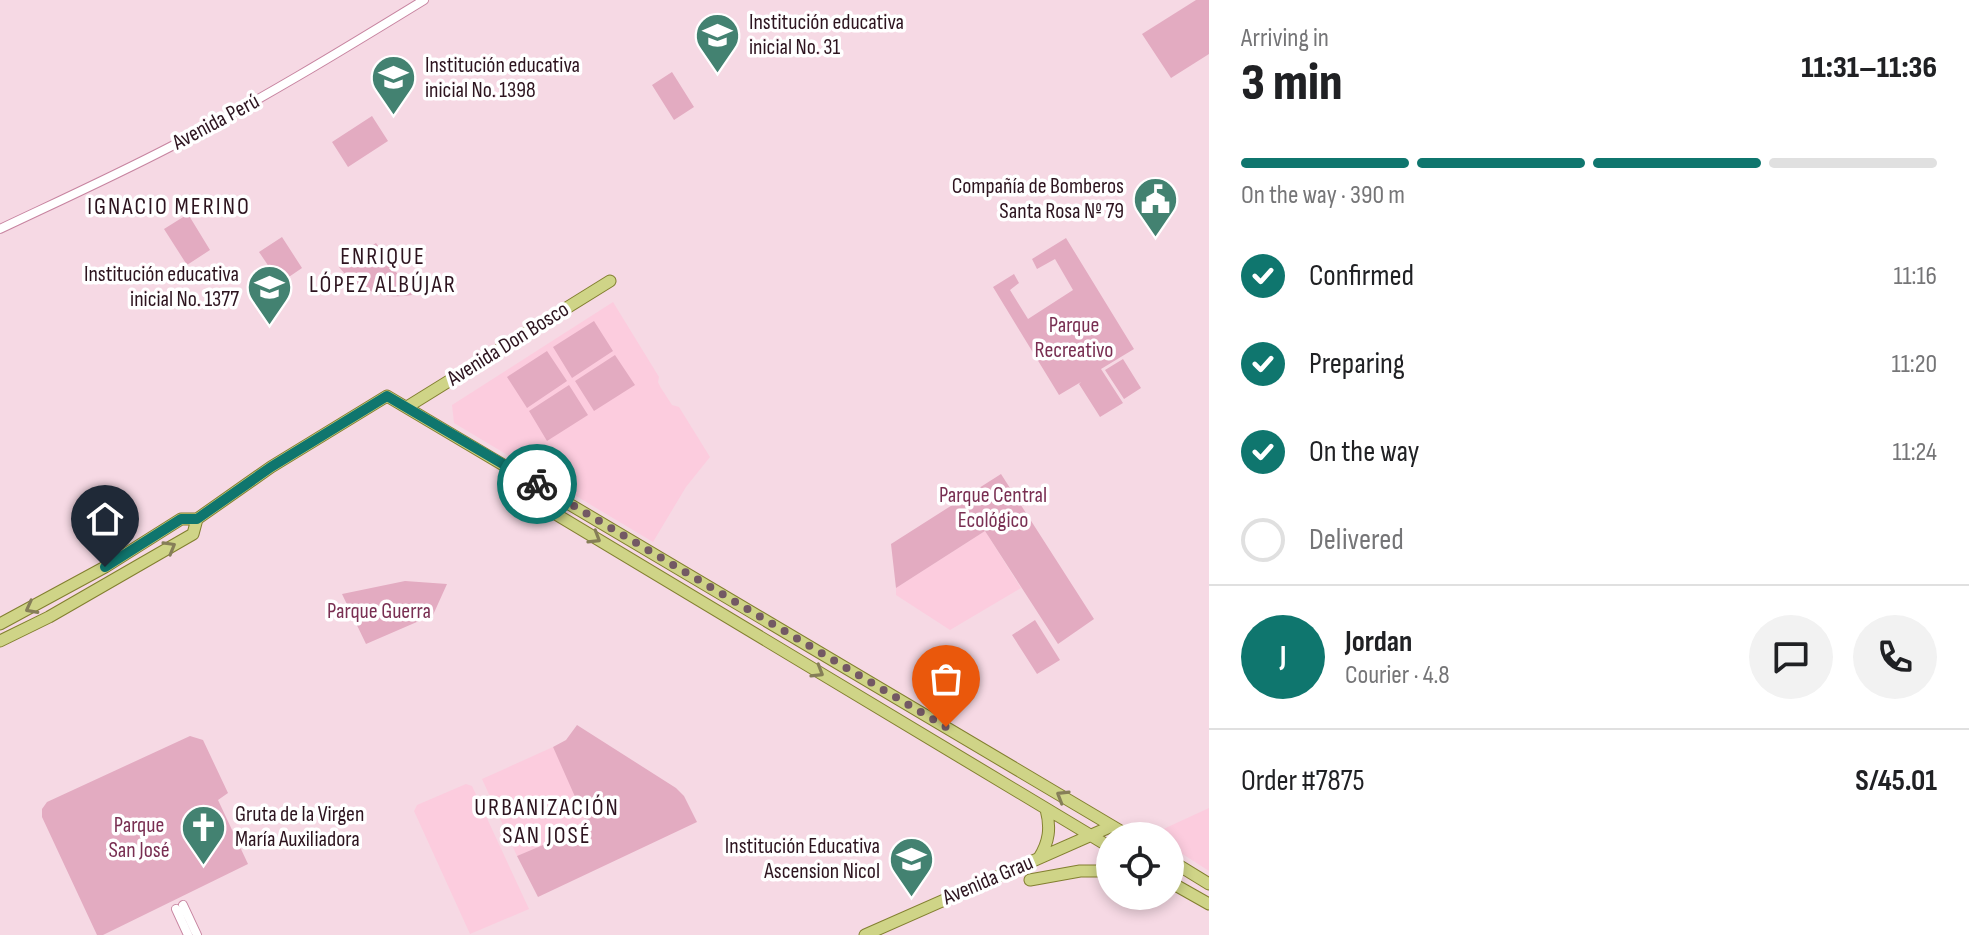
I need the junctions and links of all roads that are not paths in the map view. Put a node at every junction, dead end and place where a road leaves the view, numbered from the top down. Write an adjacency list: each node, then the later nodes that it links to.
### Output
1 (424, 0): 2 (street, Avenida Perú)
2 (0, 229)
3 (610, 281): 4 (main road, Avenida Don Bosco)
4 (407, 407): 6 (main road); 10 (main road, one-way to 4)
5 (504, 483): 9 (main road, one-way to 9)
6 (197, 519): 7 (main road, one-way to 7); 8 (main road, one-way to 6)
7 (0, 624)
8 (0, 641)
9 (1046, 809): 12 (main road); 14 (main road)
10 (1105, 822)
11 (1096, 833): 12 (main road, Avenida Grau)
12 (1090, 836): 13 (main road); 14 (main road, Avenida Grau)
13 (1096, 839)
14 (1039, 859): 23 (main road, Avenida Grau)
15 (1184, 869): 18 (main road)
16 (1096, 871): 17 (main road)
17 (1030, 880)
18 (1209, 884)
19 (1184, 891): 20 (main road)
20 (1209, 904)
21 (188, 935): 22 (street)
22 (197, 935)
23 (865, 935)

